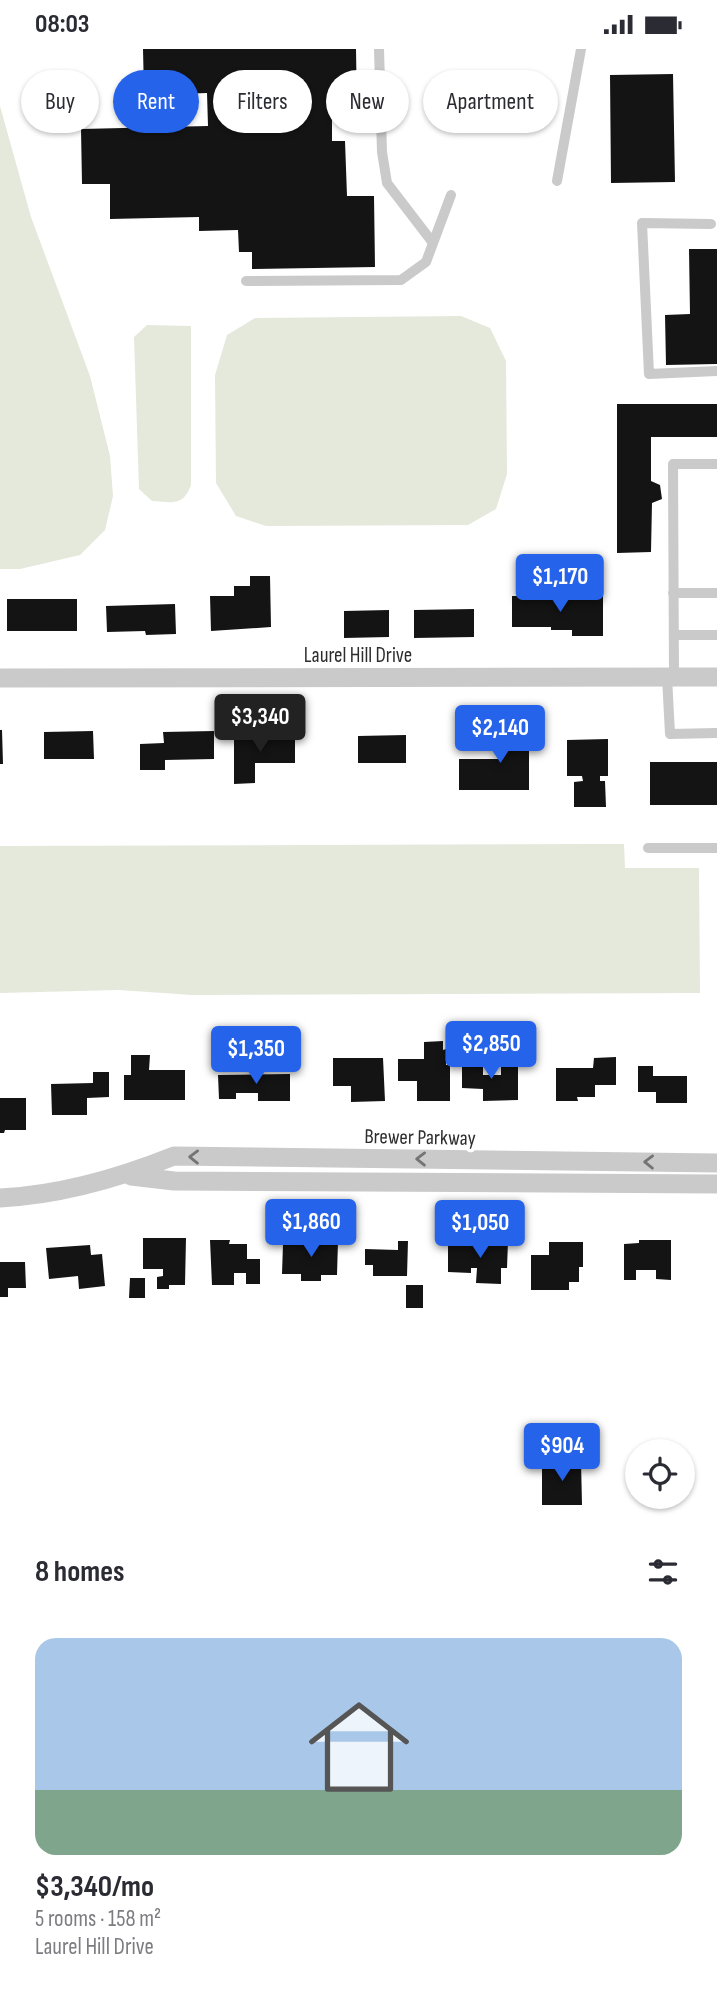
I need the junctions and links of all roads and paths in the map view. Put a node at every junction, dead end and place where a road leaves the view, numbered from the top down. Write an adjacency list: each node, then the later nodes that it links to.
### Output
1 (379, 49): 6 (lane)
2 (581, 49): 3 (lane)
3 (557, 181)
4 (450, 195): 6 (lane)
5 (711, 223): 8 (lane)
6 (433, 243): 7 (lane)
7 (246, 281)
8 (717, 371)
9 (717, 464): 10 (lane)
10 (673, 593): 11 (lane); 12 (lane)
11 (717, 593)
12 (674, 635): 13 (lane); 14 (lane)
13 (717, 635)
14 (671, 677): 15 (street, Laurel Hill Drive); 16 (street, Laurel Hill Drive); 17 (lane)
15 (717, 677)
16 (0, 678)
17 (717, 733)
18 (648, 848): 19 (lane)
19 (717, 848)
20 (717, 1163): 21 (street, Brewer Parkway, one-way to 21)
21 (126, 1176): 22 (street, Brewer Parkway); 23 (street, Brewer Parkway)
22 (717, 1184)
23 (0, 1198)

